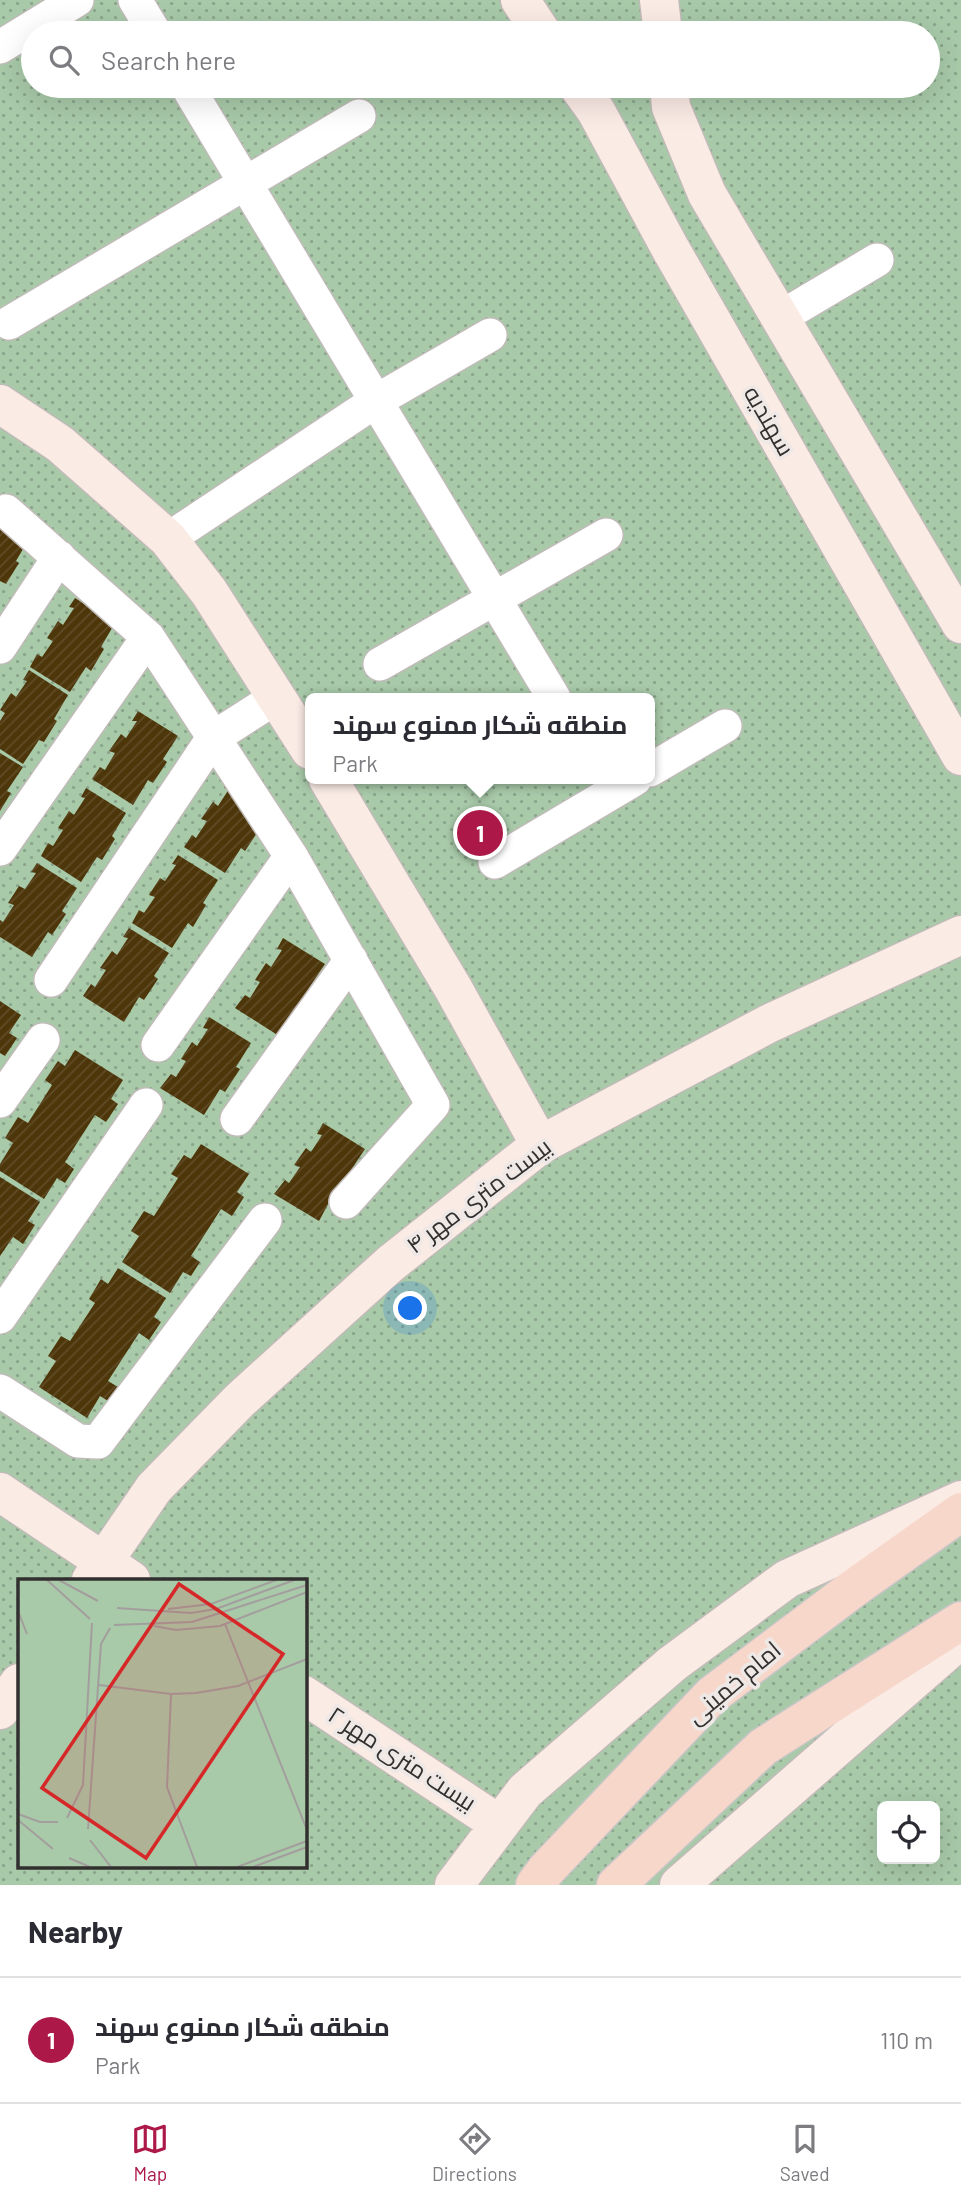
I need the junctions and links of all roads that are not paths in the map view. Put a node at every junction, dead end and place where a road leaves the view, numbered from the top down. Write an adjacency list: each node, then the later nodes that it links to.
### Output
1 (77, 0): 5 (street)
2 (135, 0): 6 (street)
3 (520, 0): 7 (street)
4 (659, 0): 8 (street)
5 (43, 21)
6 (148, 21)
7 (534, 21)
8 (662, 21)
9 (21, 34): 10 (street)
10 (0, 47)
11 (194, 98): 15 (street)
12 (587, 98): 36 (street, سهندیه)
13 (670, 98): 17 (street)
14 (359, 116): 15 (street)
15 (246, 185): 18 (street); 20 (street)
16 (877, 260): 17 (street)
17 (781, 317): 27 (street)
18 (9, 323)
19 (490, 335): 20 (street)
20 (376, 401): 24 (street); 26 (street)
21 (0, 404): 24 (street)
22 (6, 510): 25 (street)
23 (606, 535): 26 (street)
24 (168, 539): 32 (street)
25 (59, 557): 28 (street); 29 (street)
26 (495, 599): 30 (street); 31 (street)
27 (961, 624)
28 (148, 637): 34 (street); 40 (street)
29 (0, 647)
30 (380, 664)
31 (551, 693)
32 (277, 697): 34 (street); 35 (street)
33 (725, 726): 37 (street)
34 (213, 738): 41 (street); 45 (street)
35 (305, 742)
36 (961, 756)
37 (655, 767)
38 (331, 784): 51 (street)
39 (614, 784): 42 (street)
40 (0, 849)
41 (290, 856): 44 (street); 47 (street)
42 (495, 862)
43 (961, 935): 51 (street, بیست متری مهر ۴)
44 (351, 960): 50 (street); 52 (street)
45 (51, 980)
46 (43, 1040): 48 (street)
47 (158, 1045)
48 (0, 1101)
49 (146, 1105): 54 (street)
50 (237, 1119)
51 (540, 1145): 59 (street, بیست متری مهر ۴)
52 (346, 1202)
53 (265, 1220): 55 (street)
54 (0, 1317)
55 (0, 1391)
56 (0, 1492): 59 (street)
57 (961, 1500): 65 (street)
58 (961, 1512): 67 (main road, امام خمینی)
59 (108, 1574)
60 (961, 1621): 68 (main road)
61 (961, 1639): 69 (street)
62 (18, 1684): 64 (street)
63 (306, 1696): 65 (street, بیست متری مهر ۲)
64 (0, 1710)
65 (499, 1824): 66 (street)
66 (454, 1885)
67 (535, 1885)
68 (615, 1885)
69 (679, 1885)

